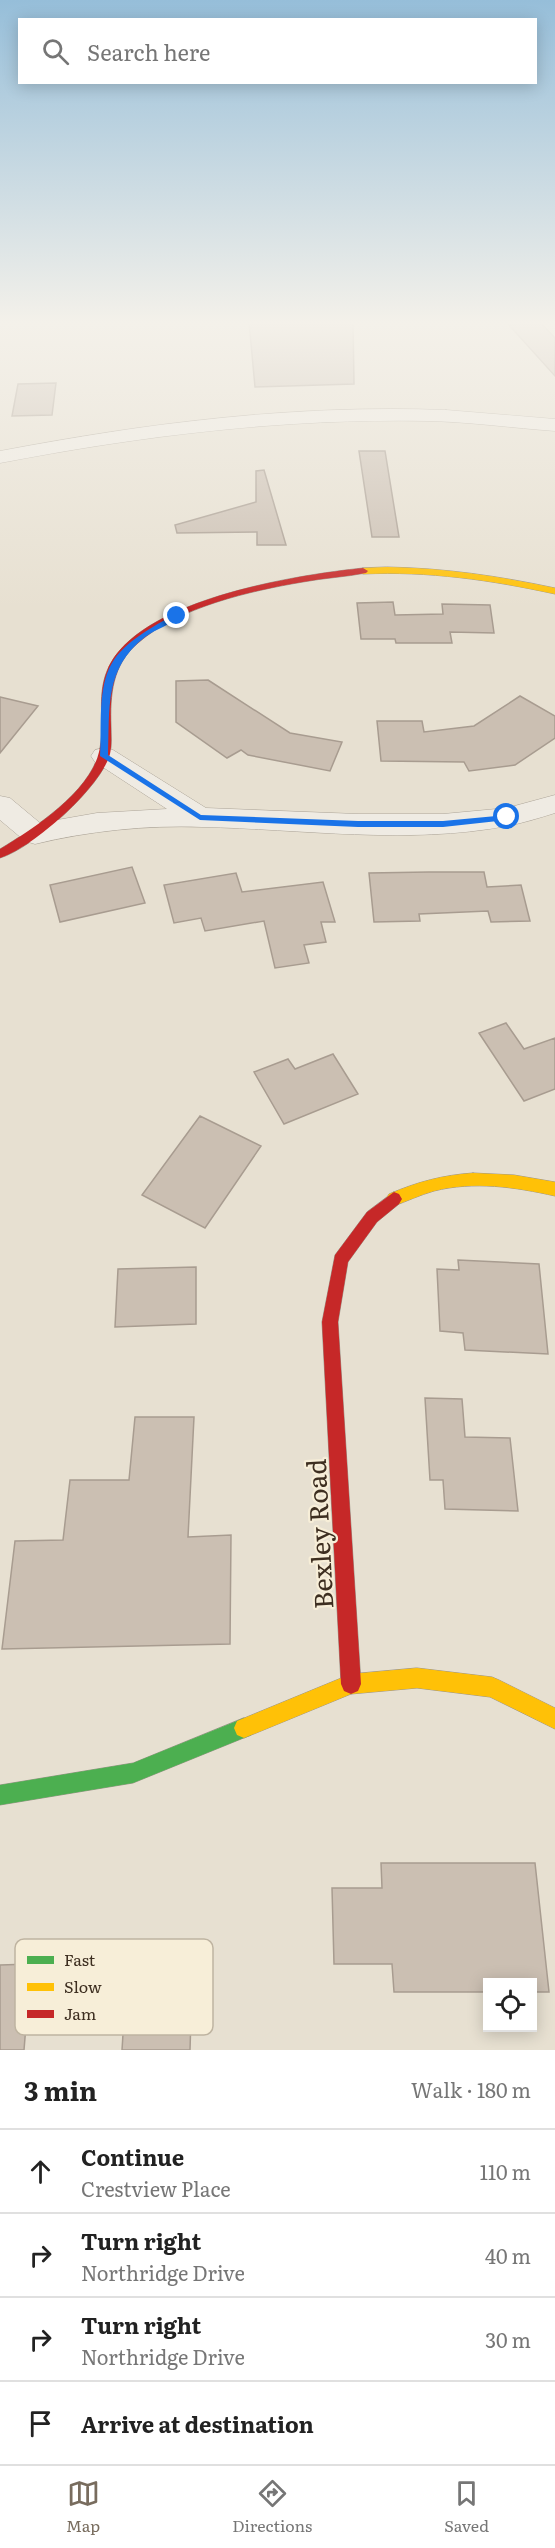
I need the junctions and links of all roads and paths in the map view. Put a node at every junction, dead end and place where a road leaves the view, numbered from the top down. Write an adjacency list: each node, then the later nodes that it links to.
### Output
1 (343, 418): 4 (street)
2 (460, 418): 3 (street)
3 (555, 425)
4 (0, 457)
5 (555, 591): 6 (street)
6 (104, 756): 9 (street); 10 (street)
7 (555, 804): 9 (street)
8 (0, 805): 10 (street)
9 (200, 817): 10 (street)
10 (35, 834): 11 (street)
11 (0, 854)
12 (555, 1189): 13 (street, Bexley Road)
13 (351, 1684): 14 (street); 15 (street)
14 (555, 1719)
15 (0, 1795)

